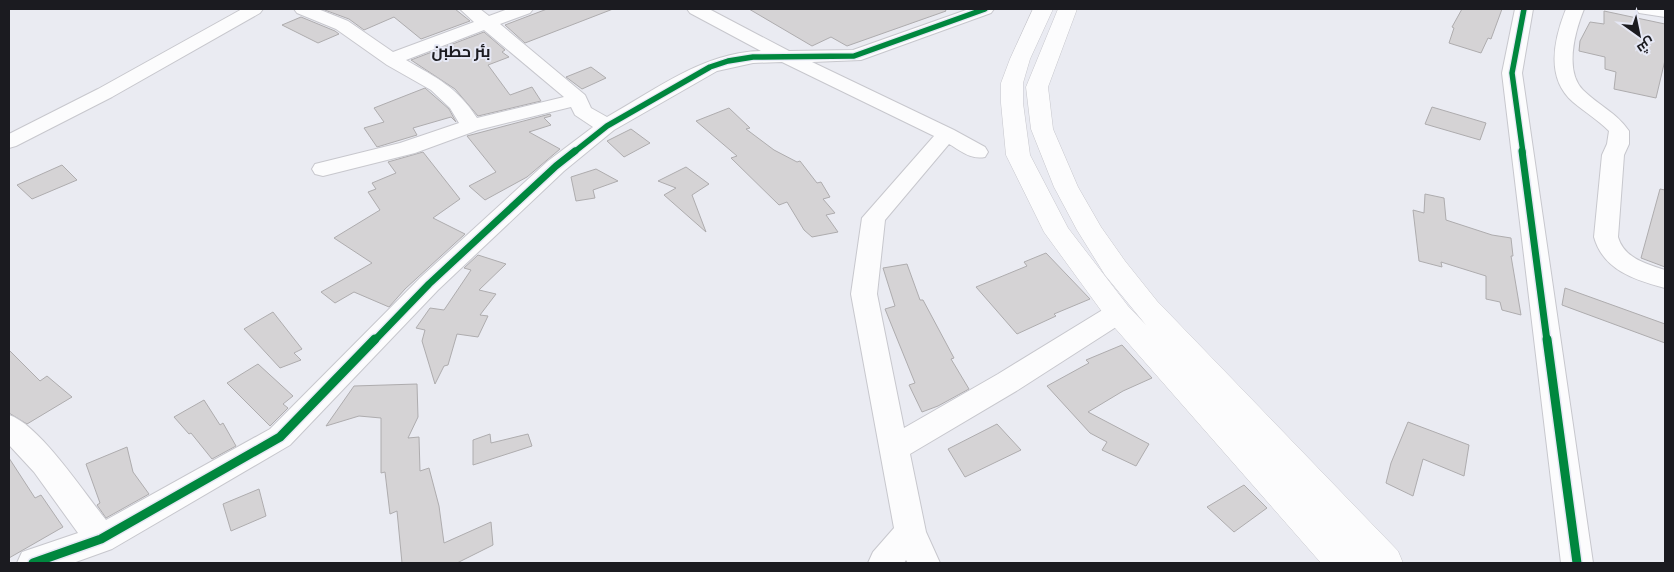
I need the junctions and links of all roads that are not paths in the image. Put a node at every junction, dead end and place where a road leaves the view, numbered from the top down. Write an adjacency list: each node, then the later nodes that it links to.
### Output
1 (254, 9): 20 (street)
2 (303, 9): 15 (street)
3 (469, 9): 13 (street)
4 (524, 9): 13 (street)
5 (696, 9): 14 (street)
6 (985, 9): 14 (street)
7 (1044, 9): 24 (main road)
8 (1068, 9): 33 (main road)
9 (1524, 9): 34 (street)
10 (1575, 9): 23 (street)
11 (1645, 9): 12 (street)
12 (1665, 12)
13 (488, 23): 15 (street); 16 (street)
14 (782, 55): 18 (street); 19 (street)
15 (391, 59): 17 (street)
16 (578, 99): 17 (street); 18 (street)
17 (471, 126): 22 (street)
18 (607, 126): 28 (street)
19 (947, 134): 21 (street); 26 (street)
20 (9, 142)
21 (976, 152)
22 (323, 169)
23 (1665, 279)
24 (1118, 313): 26 (street); 32 (main road)
25 (9, 427): 28 (street)
26 (894, 448): 27 (street)
27 (910, 532): 30 (street); 31 (street)
28 (102, 539): 29 (street)
29 (33, 563)
30 (884, 563)
31 (924, 563)
32 (1344, 563)
33 (1385, 563)
34 (1577, 563)

